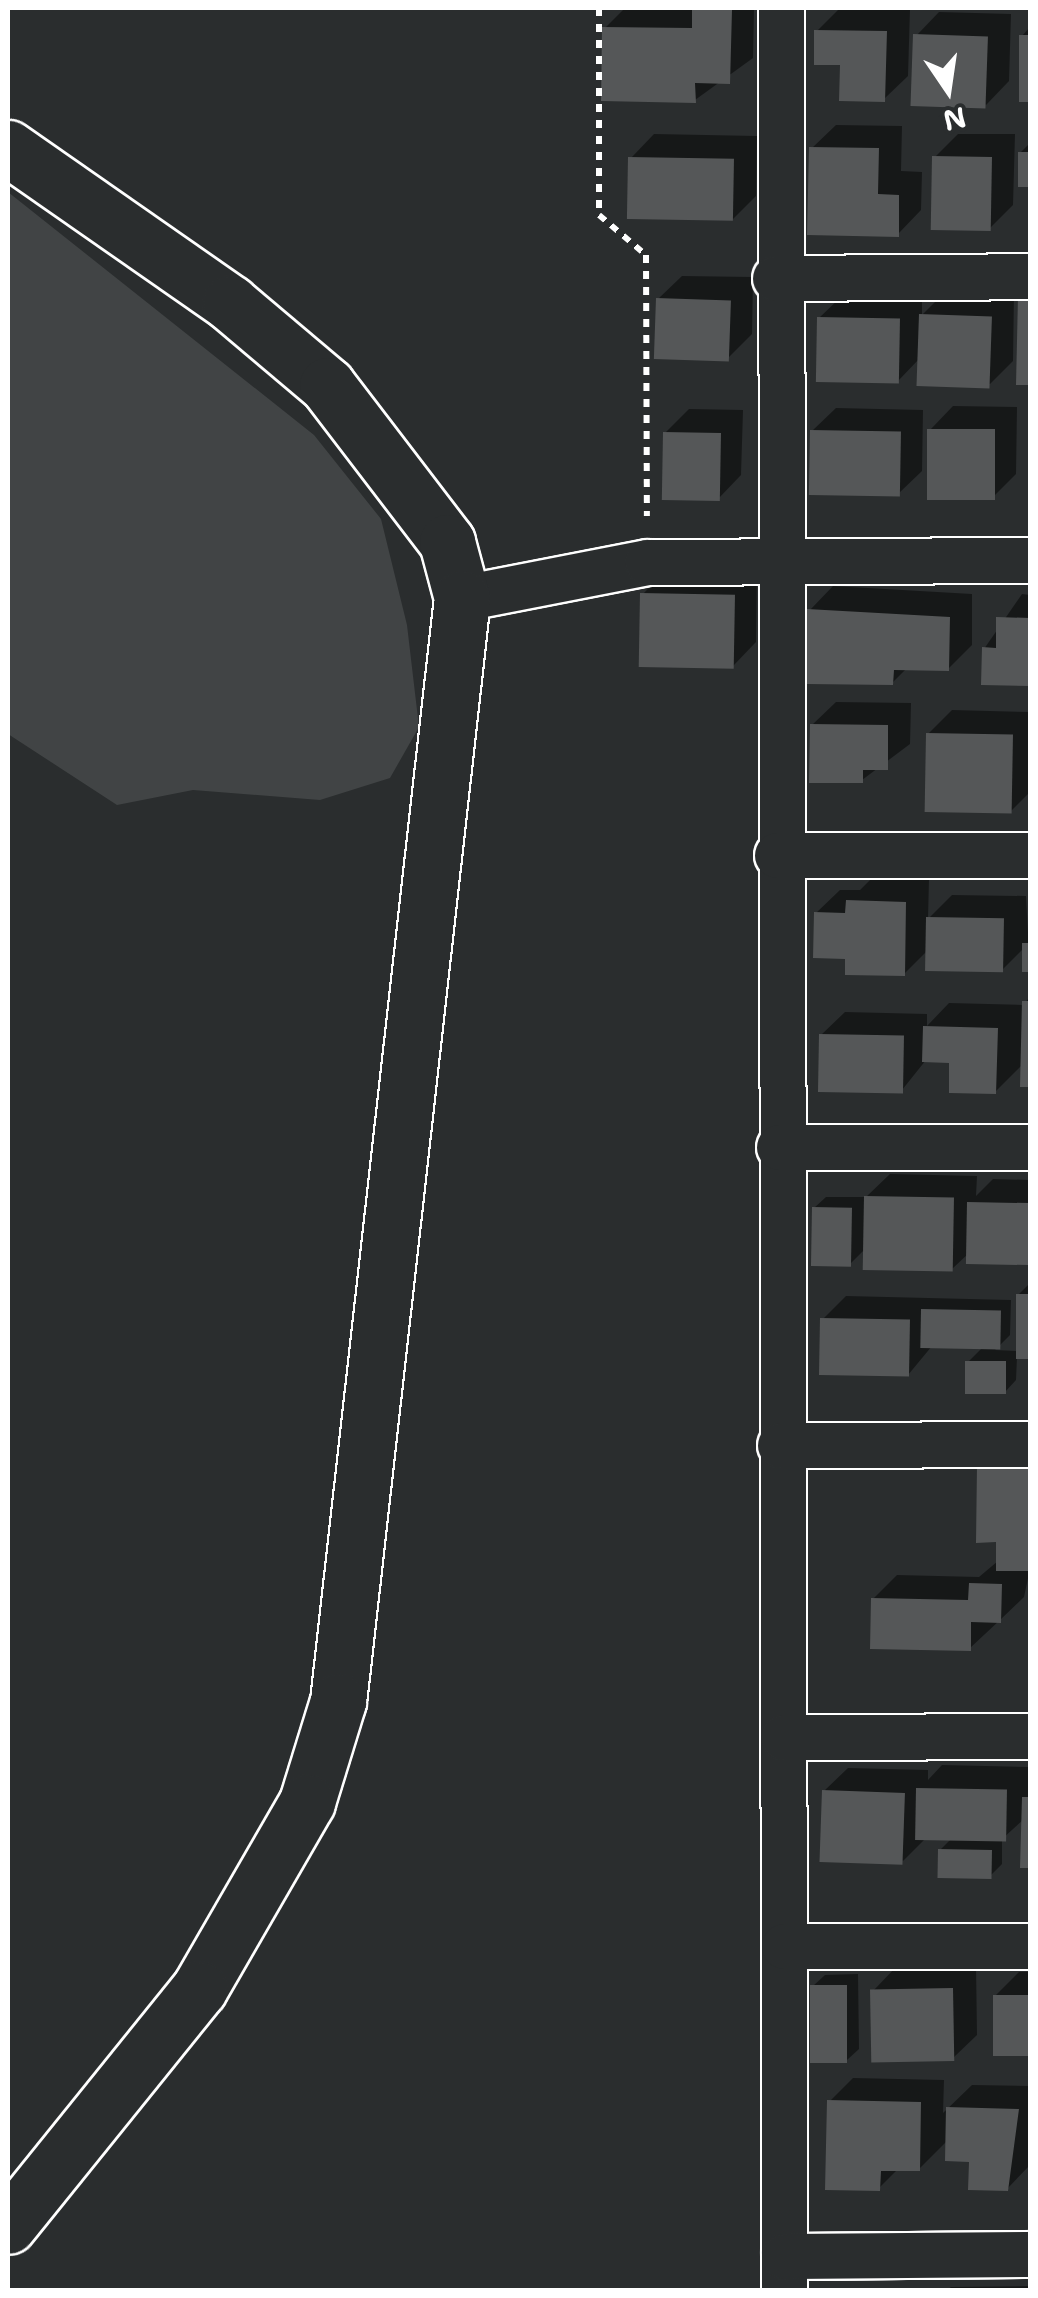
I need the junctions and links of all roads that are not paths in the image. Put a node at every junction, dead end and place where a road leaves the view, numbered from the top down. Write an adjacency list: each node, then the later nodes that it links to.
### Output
1 (781, 8): 4 (street)
2 (8, 148): 7 (street)
3 (1030, 276): 4 (street)
4 (775, 278): 6 (street)
5 (1030, 560): 6 (street)
6 (776, 562): 7 (street); 8 (street)
7 (462, 598): 18 (street)
8 (777, 855): 9 (street); 10 (street)
9 (1030, 855)
10 (778, 1147): 11 (street); 13 (street)
11 (1030, 1148)
12 (1030, 1444): 13 (street)
13 (780, 1445): 15 (street)
14 (1030, 1736): 15 (street)
15 (783, 1737): 16 (street)
16 (784, 1946): 17 (street); 20 (street)
17 (1030, 1946)
18 (8, 2226)
19 (1030, 2254): 20 (street)
20 (784, 2273)

